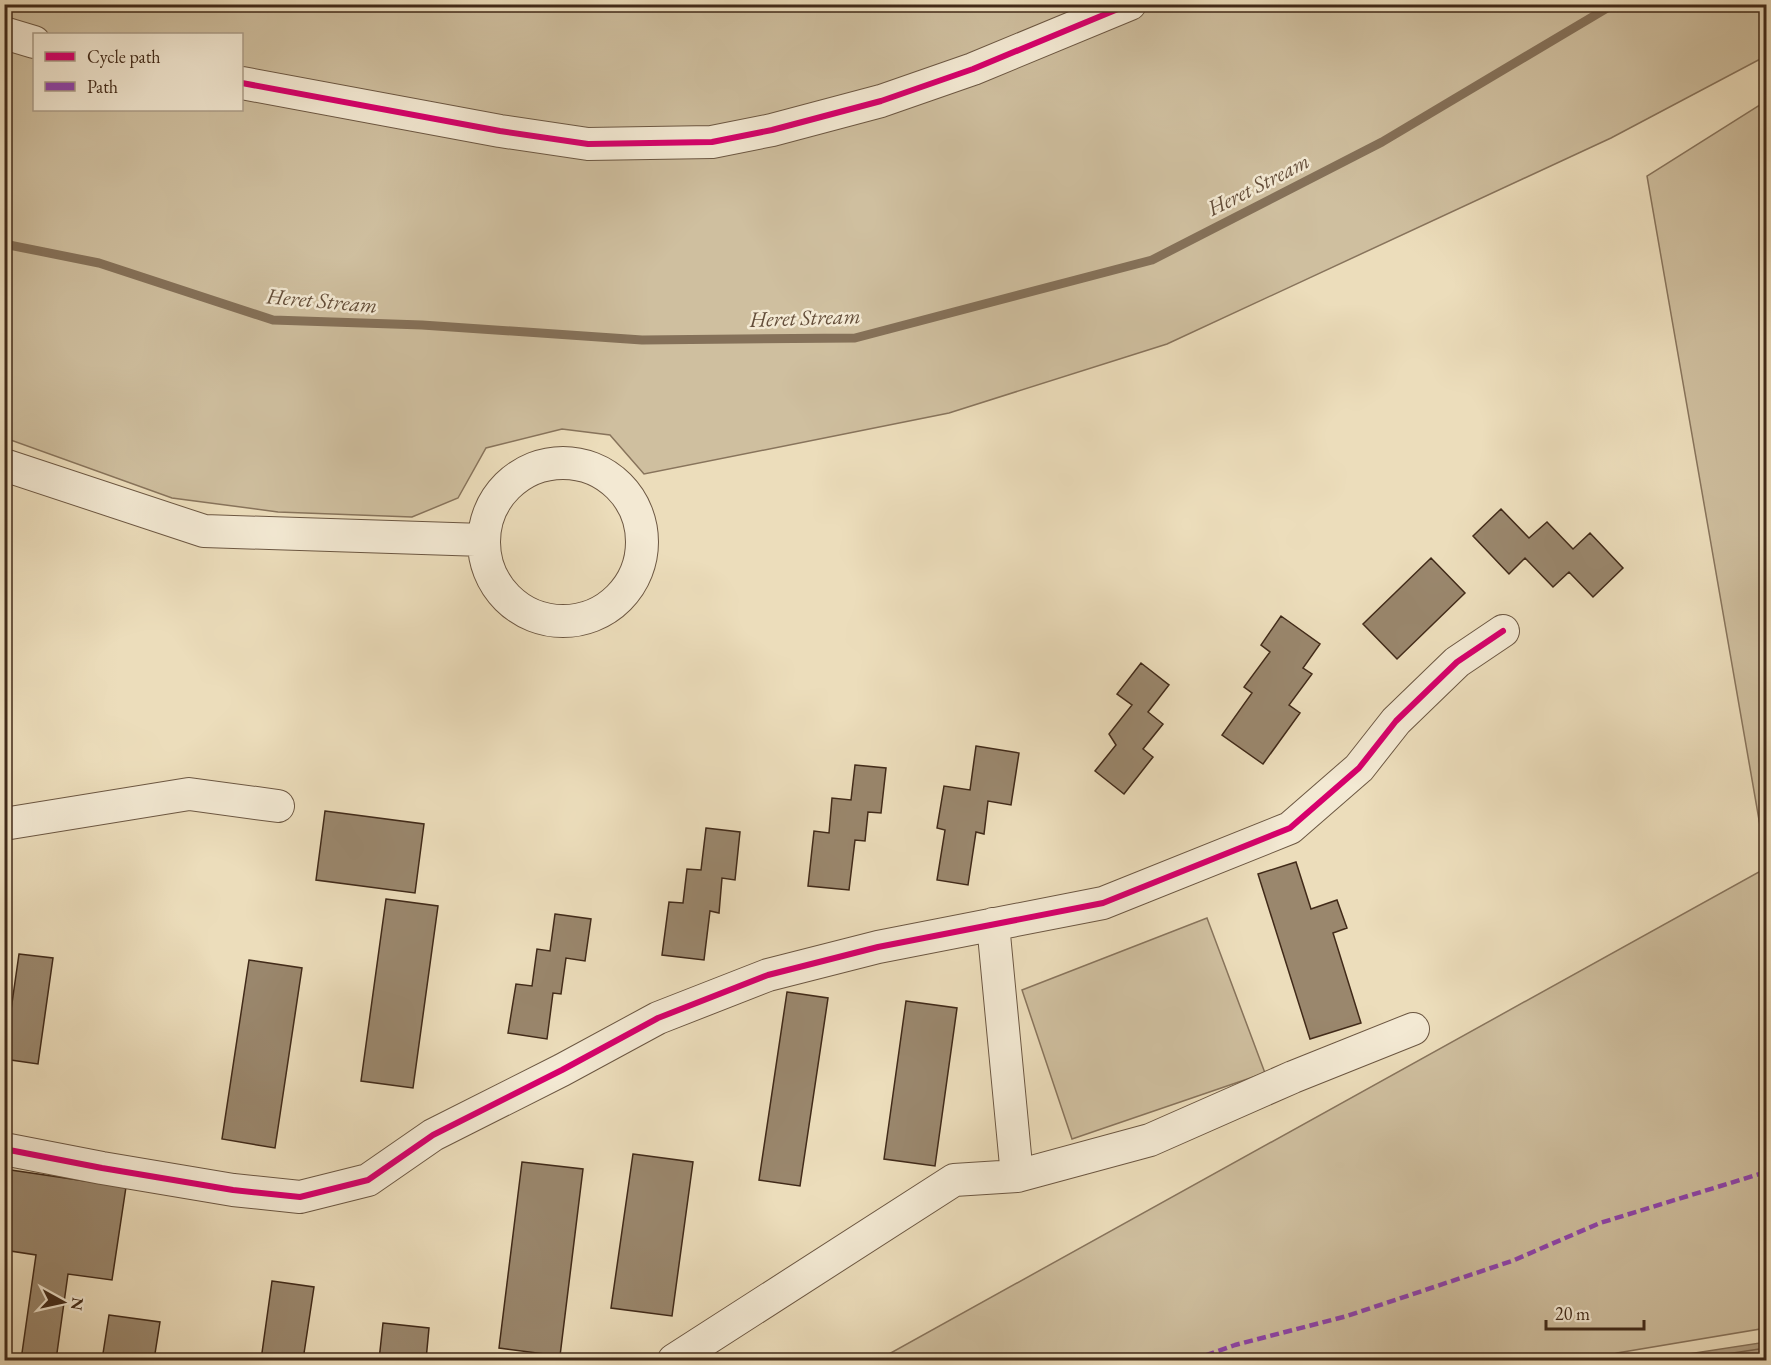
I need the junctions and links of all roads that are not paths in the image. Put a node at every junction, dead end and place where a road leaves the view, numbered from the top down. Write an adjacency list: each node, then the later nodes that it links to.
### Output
1 (1130, 4): 4 (street)
2 (4, 33): 3 (street)
3 (33, 42)
4 (243, 83)
5 (4, 465): 6 (street)
6 (483, 540): 6 (street)
7 (1503, 631): 10 (street)
8 (278, 806): 9 (street)
9 (4, 824)
10 (993, 924): 12 (street); 13 (street)
11 (1413, 1029): 13 (street)
12 (4, 1149)
13 (1017, 1176): 14 (street)
14 (674, 1360)

